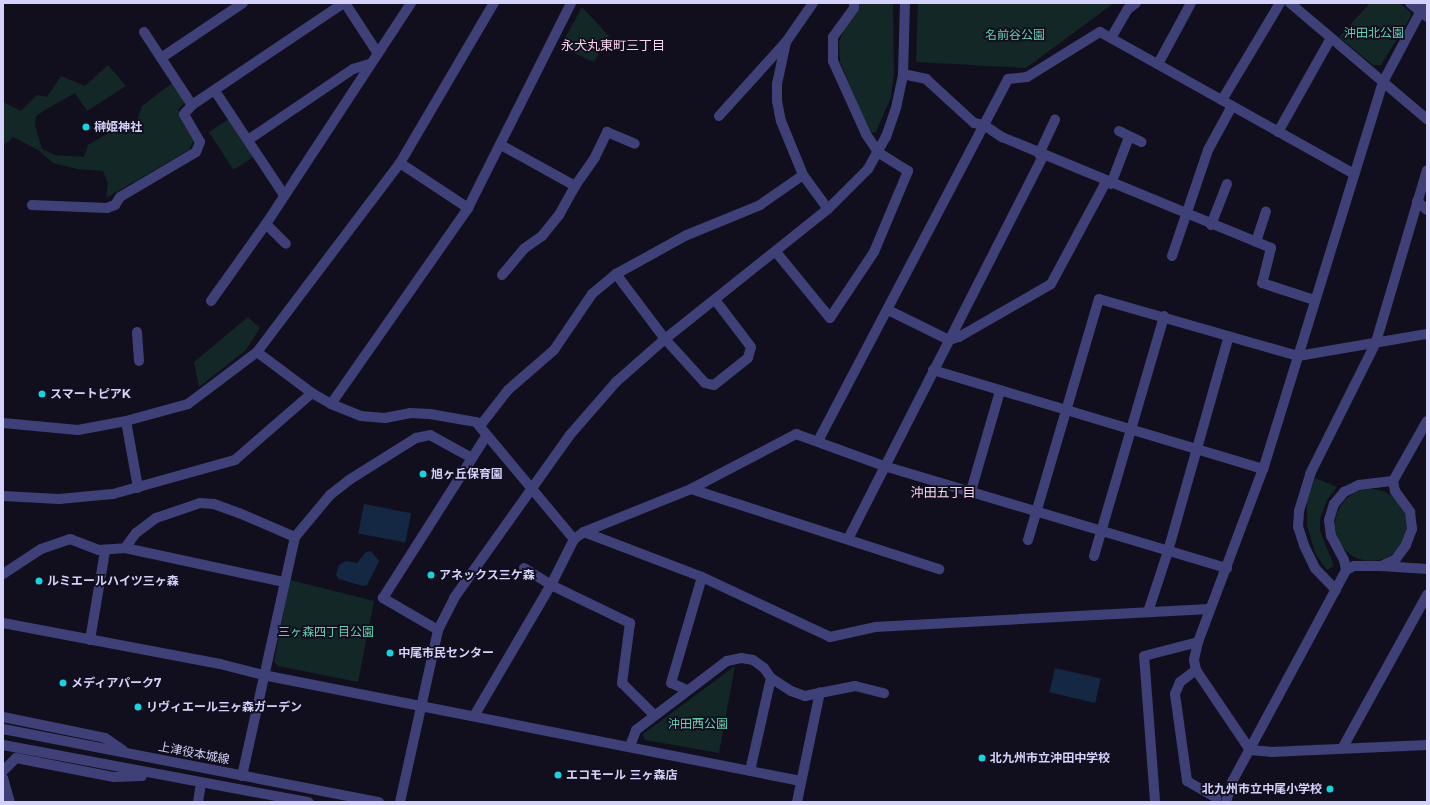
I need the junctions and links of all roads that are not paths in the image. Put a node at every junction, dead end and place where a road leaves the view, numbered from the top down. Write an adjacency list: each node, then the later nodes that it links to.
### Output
1 (243, 3): 20 (street)
2 (344, 3): 19 (street); 25 (street)
3 (411, 3): 19 (street)
4 (494, 3): 42 (street)
5 (571, 3): 39 (street)
6 (813, 3): 18 (street)
7 (854, 3): 40 (street)
8 (905, 3): 23 (street)
9 (1136, 3): 16 (street)
10 (1191, 3): 22 (street)
11 (1280, 3): 26 (street)
12 (1290, 3): 17 (street)
13 (1410, 3): 14 (street)
14 (1424, 11): 24 (street)
15 (144, 32): 20 (street)
16 (1111, 38): 22 (street); 32 (street)
17 (1331, 38): 24 (street); 34 (street)
18 (786, 42): 29 (street); 45 (street)
19 (377, 52): 21 (street)
20 (161, 58): 27 (street)
21 (369, 64): 36 (street); 49 (street)
22 (1158, 64): 26 (street)
23 (903, 74): 32 (street); 40 (street)
24 (1383, 82): 31 (street); 44 (street)
25 (215, 91): 27 (street); 36 (street)
26 (1222, 100): 28 (street)
27 (192, 105): 51 (street)
28 (1232, 106): 34 (street); 56 (street)
29 (719, 116)
30 (1055, 119): 41 (street)
31 (1427, 119)
32 (984, 125): 41 (street); 68 (street)
33 (1119, 131): 35 (street)
34 (1278, 132): 44 (street)
35 (1129, 136): 37 (street); 46 (street)
36 (248, 140): 49 (street)
37 (1142, 142)
38 (635, 144): 48 (street)
39 (501, 145): 48 (street); 52 (street)
40 (878, 152): 53 (street); 61 (street)
41 (1041, 155): 46 (street); 74 (street)
42 (400, 163): 52 (street); 76 (street)
43 (1427, 170): 50 (street)
44 (1354, 174): 65 (street)
45 (803, 176): 53 (street); 63 (street)
46 (1108, 183): 56 (street); 74 (street)
47 (1227, 184): 58 (street)
48 (575, 186): 64 (street)
49 (284, 195): 57 (street)
50 (1417, 202): 54 (street); 75 (street)
51 (32, 205)
52 (468, 208): 82 (street)
53 (828, 209): 61 (street)
54 (1427, 210)
55 (1266, 212): 59 (street)
56 (1186, 215): 58 (street); 62 (street)
57 (266, 224): 60 (street); 66 (street)
58 (1211, 225): 59 (street)
59 (1256, 242): 65 (street)
60 (286, 244)
61 (776, 252): 67 (street)
62 (1172, 256)
63 (616, 274): 73 (street); 87 (street)
64 (502, 275)
65 (1314, 300): 77 (street)
66 (211, 301)
67 (716, 301): 73 (street); 73 (street)
68 (888, 310): 74 (street); 90 (street)
69 (1164, 316): 72 (street); 83 (street); 88 (street)
70 (137, 332): 78 (street)
71 (1427, 334): 75 (street)
72 (1229, 336): 77 (street); 91 (street)
73 (665, 339): 98 (street)
74 (949, 340): 79 (street)
75 (1376, 342): 77 (street); 124 (street)
76 (257, 352): 81 (street); 84 (street)
77 (1298, 356): 94 (street)
78 (139, 361)
79 (933, 370): 80 (street); 93 (street)
80 (1000, 390): 83 (street); 99 (street)
81 (312, 393): 82 (street); 96 (street)
82 (331, 404): 87 (street)
83 (1066, 410): 88 (street); 101 (street)
84 (126, 421): 86 (street); 96 (street)
85 (1427, 422): 95 (street)
86 (3, 423)
87 (480, 426): 89 (street)
88 (1131, 429): 91 (street); 102 (street)
89 (487, 434): 92 (street); 98 (street)
90 (818, 441): 93 (street); 97 (street)
91 (1196, 450): 94 (street); 110 (street)
92 (472, 458): 104 (street); 129 (street)
93 (884, 466): 99 (street); 106 (street)
94 (1263, 469): 115 (street)
95 (1393, 481): 111 (street); 119 (street)
96 (138, 488): 100 (street)
97 (691, 489): 103 (street); 106 (street)
98 (531, 491): 105 (street); 129 (street)
99 (971, 491): 101 (street)
100 (3, 496)
101 (1036, 511): 102 (street); 107 (street)
102 (1100, 530): 110 (street); 112 (street)
103 (584, 532): 105 (street); 121 (street)
104 (295, 537): 108 (street); 122 (street)
105 (574, 539): 123 (street)
106 (848, 539): 116 (street)
107 (1028, 540)
108 (125, 548): 109 (street); 122 (street)
109 (106, 551): 120 (street); 130 (street)
110 (1168, 551): 115 (street); 127 (street)
111 (1400, 553): 113 (street); 117 (street)
112 (1094, 556)
113 (1381, 566): 117 (street); 119 (street)
114 (524, 568): 123 (street)
115 (1227, 568): 126 (street)
116 (939, 569)
117 (1406, 569): 118 (street)
118 (1427, 569)
119 (1346, 570): 124 (street)
120 (3, 574)
121 (702, 577): 127 (street); 135 (street)
122 (284, 582): 133 (street)
123 (551, 585): 139 (street); 141 (street)
124 (1336, 590): 147 (street)
125 (1427, 595): 146 (street)
126 (1210, 609): 127 (street); 131 (street)
127 (1148, 612)
128 (3, 623): 130 (street)
129 (438, 630): 138 (street)
130 (90, 640): 133 (street)
131 (1198, 642): 132 (street); 156 (street)
132 (1196, 670): 147 (street); 157 (street)
133 (263, 675): 138 (street); 152 (street)
134 (771, 678): 135 (street); 136 (street); 150 (street)
135 (687, 690): 139 (street)
136 (820, 692): 137 (street); 154 (street)
137 (884, 693)
138 (422, 705): 141 (street); 162 (street)
139 (654, 715): 145 (street)
140 (3, 716): 148 (street)
141 (474, 716): 145 (street)
142 (3, 729): 148 (street, 上津役本城線)
143 (3, 745): 151 (street)
144 (1427, 745): 146 (street)
145 (630, 746): 150 (street)
146 (1343, 747): 147 (street)
147 (1250, 750): 157 (street)
148 (129, 753): 152 (street, 上津役本城線)
149 (3, 770): 151 (street)
150 (750, 771): 154 (street)
151 (158, 775): 155 (street)
152 (242, 776): 161 (street, 上津役本城線)
153 (3, 778): 158 (street)
154 (801, 781): 163 (street)
155 (201, 783): 159 (street); 160 (street)
156 (1155, 801)
157 (1219, 801)
158 (10, 802)
159 (198, 802)
160 (309, 802)
161 (379, 802)
162 (400, 802)
163 (797, 802)

